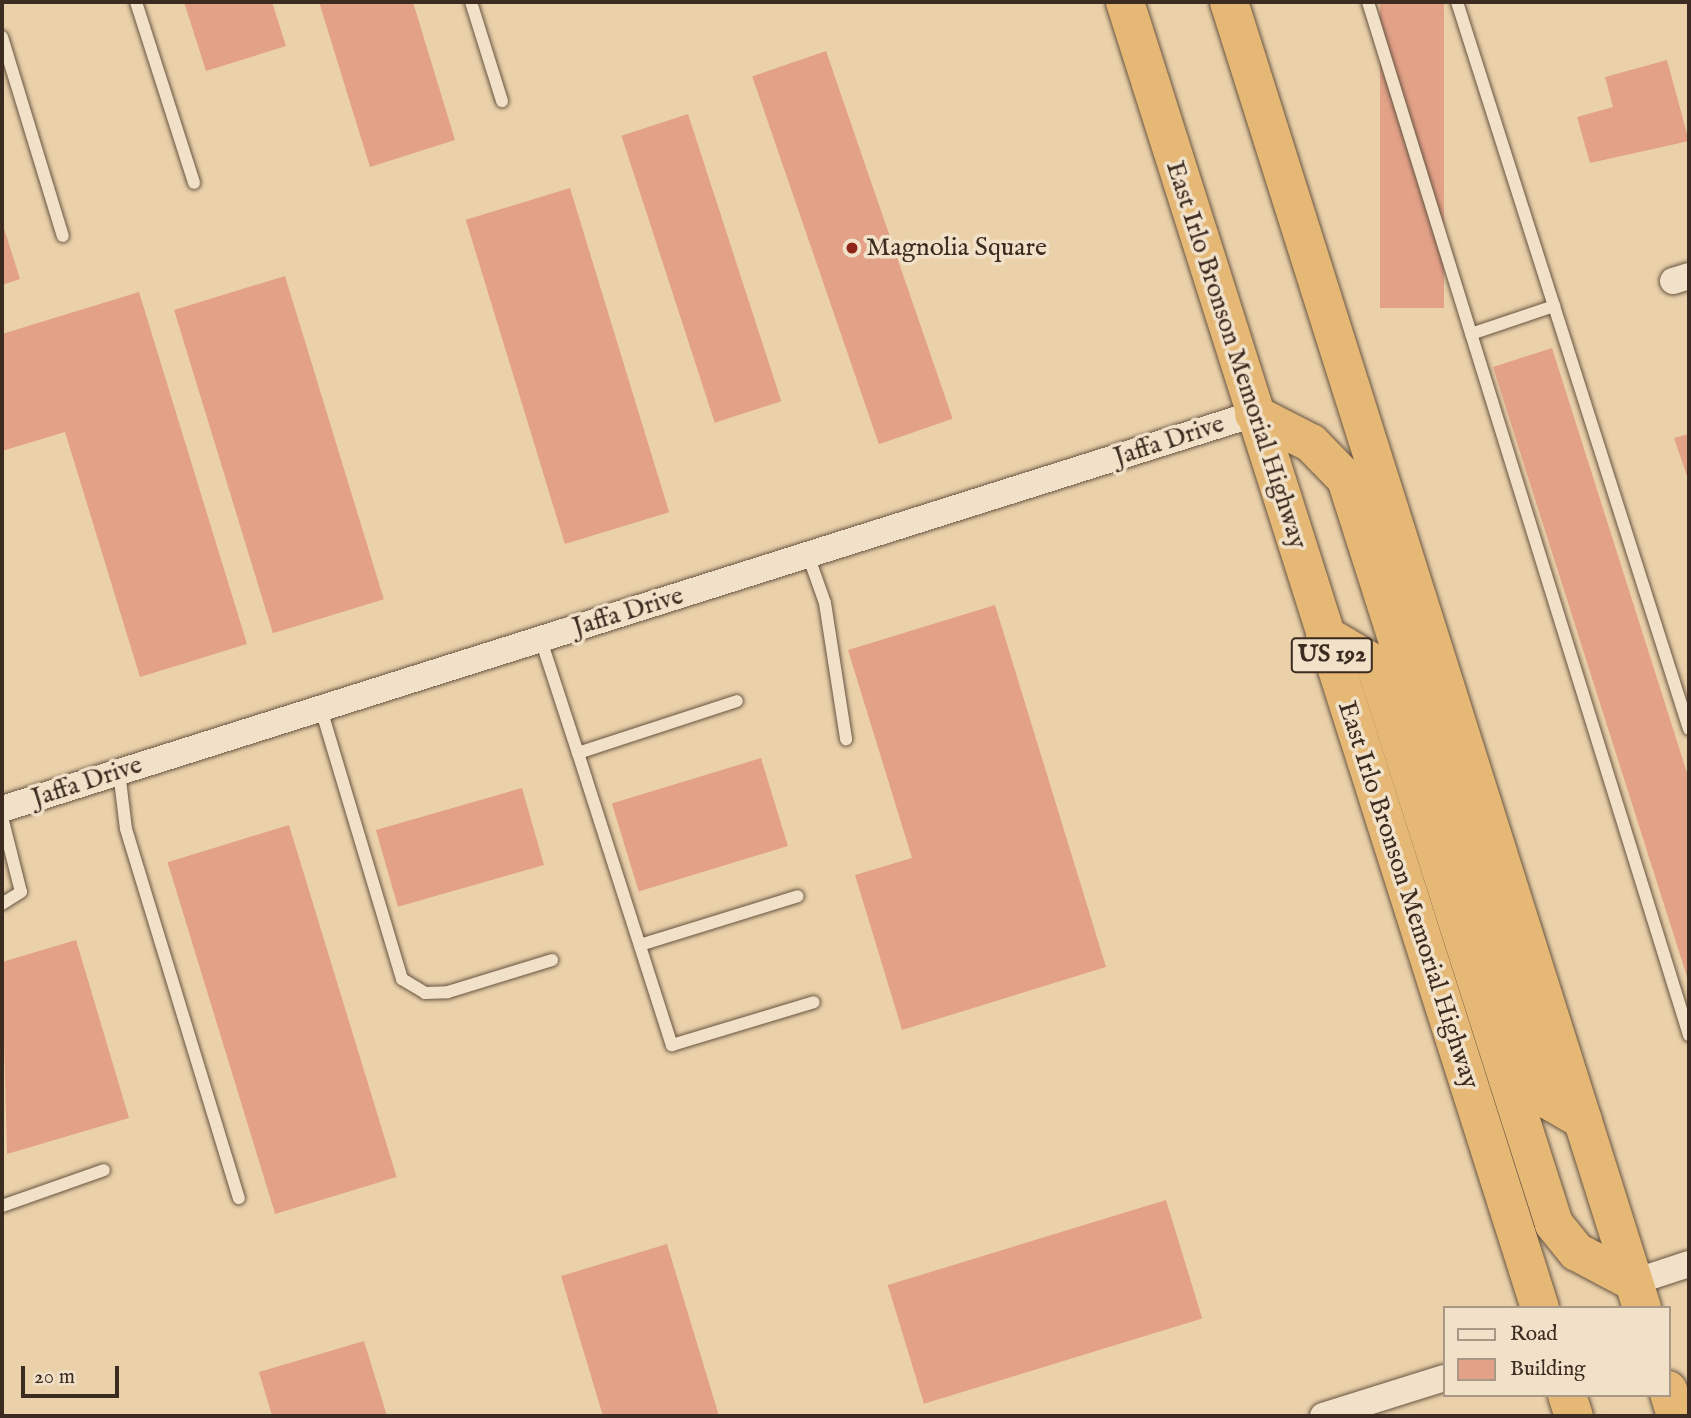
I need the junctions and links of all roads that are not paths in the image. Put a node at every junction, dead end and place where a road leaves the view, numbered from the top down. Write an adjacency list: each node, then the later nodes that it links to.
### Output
1 (136, 2): 9 (lane)
2 (471, 2): 8 (lane)
3 (1125, 2): 13 (highway, East Irlo Bronson Memorial Highway / US 192)
4 (1229, 2): 31 (highway)
5 (1368, 2): 12 (lane)
6 (1457, 2): 11 (lane)
7 (2, 37): 10 (lane)
8 (502, 101)
9 (194, 183)
10 (63, 236)
11 (1554, 306): 12 (lane); 19 (lane)
12 (1471, 334): 30 (lane)
13 (1254, 414): 14 (street, Jaffa Drive); 15 (highway, East Irlo Bronson Memorial Highway / US 192); 31 (highway)
14 (808, 555): 16 (street, Jaffa Drive); 20 (lane)
15 (1325, 635): 36 (highway); 37 (highway, East Irlo Bronson Memorial Highway / US 192)
16 (541, 639): 18 (street, Jaffa Drive); 21 (lane)
17 (737, 701): 21 (lane)
18 (321, 709): 22 (street, Jaffa Drive); 28 (lane)
19 (1689, 729)
20 (846, 739)
21 (578, 754): 27 (lane)
22 (119, 772): 23 (street, Jaffa Drive); 33 (lane)
23 (2, 809)
24 (2, 817): 26 (lane)
25 (798, 897): 27 (lane)
26 (2, 904)
27 (640, 945): 29 (lane)
28 (552, 960)
29 (814, 1002)
30 (1689, 1035)
31 (1583, 1120): 36 (highway)
32 (104, 1170): 34 (lane)
33 (239, 1198)
34 (2, 1206)
35 (1689, 1264): 36 (street)
36 (1638, 1295)
37 (1539, 1306)
38 (1442, 1379): 41 (street)
39 (1568, 1397): 42 (highway)
40 (1670, 1397): 43 (highway)
41 (1323, 1416)
42 (1574, 1416)
43 (1676, 1416)

